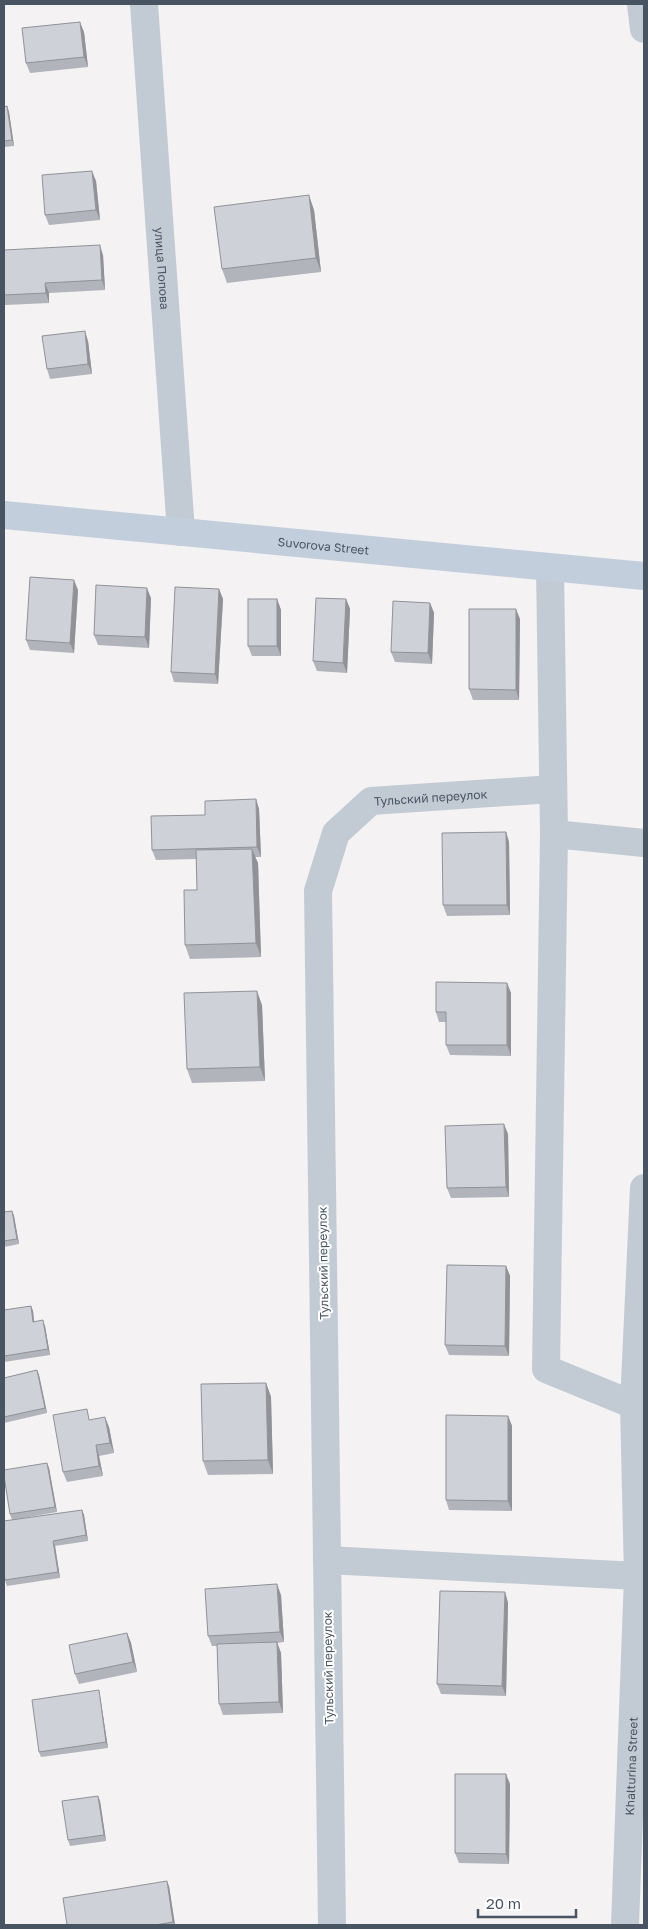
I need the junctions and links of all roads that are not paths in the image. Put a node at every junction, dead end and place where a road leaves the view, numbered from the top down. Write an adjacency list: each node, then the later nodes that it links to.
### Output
1 (144, 4): 5 (street, улица Попова)
2 (641, 4): 3 (street)
3 (644, 29)
4 (4, 515): 5 (main road, Suvorova Street)
5 (181, 532): 6 (main road, Suvorova Street)
6 (550, 568): 7 (main road, Suvorova Street); 8 (street)
7 (644, 576)
8 (553, 789): 9 (street); 13 (street, Тульский переулок)
9 (554, 834): 10 (street); 12 (street)
10 (644, 843)
11 (644, 1188): 12 (street, Khalturina Street)
12 (634, 1406): 14 (street, Khalturina Street)
13 (327, 1560): 14 (street); 15 (street, Тульский переулок)
14 (638, 1576): 16 (street, Khalturina Street)
15 (332, 1925)
16 (625, 1925)

